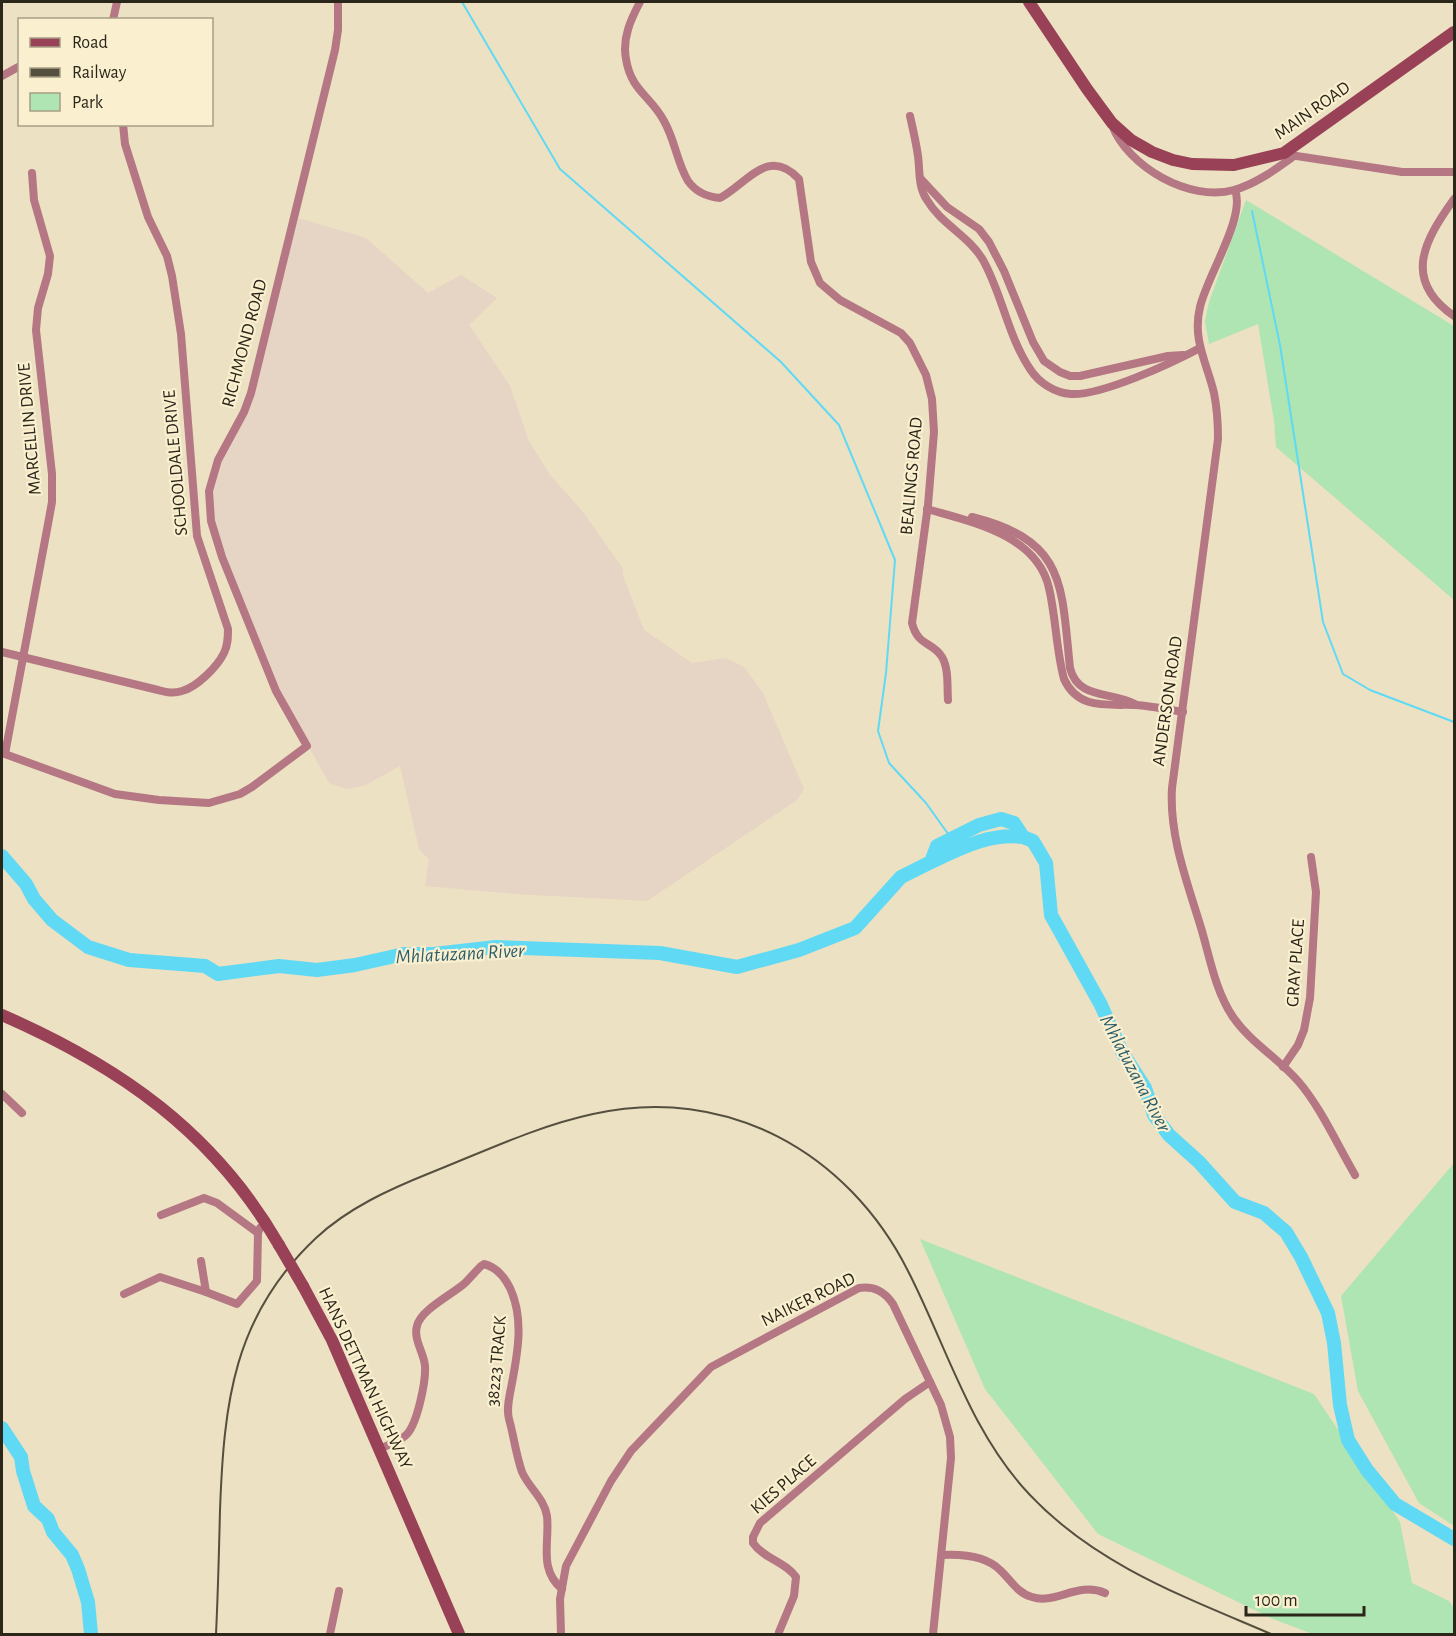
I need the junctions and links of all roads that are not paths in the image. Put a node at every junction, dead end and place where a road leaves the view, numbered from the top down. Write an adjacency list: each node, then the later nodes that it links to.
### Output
1 (117, 2): 5 (street)
2 (338, 2): 26 (street, RICHMOND ROAD)
3 (640, 2): 21 (street, BEALINGS ROAD)
4 (1029, 2): 10 (street, MAIN ROAD)
5 (113, 18)
6 (1455, 32): 12 (street, MAIN ROAD)
7 (18, 67): 8 (street)
8 (2, 76)
9 (910, 116): 15 (street)
10 (1112, 123): 12 (street, MAIN ROAD); 16 (street, MAIN ROAD)
11 (123, 126): 23 (street, SCHOOLDALE DRIVE)
12 (1289, 155): 14 (street); 16 (street, MAIN ROAD)
13 (32, 172): 23 (street, MARCELLIN DRIVE)
14 (1455, 172)
15 (920, 178): 20 (street); 20 (street)
16 (1235, 190): 19 (street, ANDERSON ROAD)
17 (1455, 199): 18 (street)
18 (1455, 316)
19 (1200, 348): 20 (street); 25 (street, ANDERSON ROAD)
20 (1186, 356)
21 (927, 507): 24 (street, BEALINGS ROAD); 25 (street)
22 (2, 652): 23 (street, SCHOOLDALE DRIVE)
23 (23, 657): 26 (street, MARCELLIN DRIVE)
24 (948, 700)
25 (1183, 712): 29 (street, ANDERSON ROAD)
26 (3, 753)
27 (1311, 857): 29 (street, GRAY PLACE)
28 (2, 1015): 34 (street, HANS DETTMAN HIGHWAY)
29 (1283, 1066): 32 (street, ANDERSON ROAD)
30 (2, 1094): 31 (street)
31 (22, 1113)
32 (1355, 1175)
33 (161, 1215): 35 (street)
34 (264, 1220): 35 (street); 40 (street, HANS DETTMAN HIGHWAY, bridge)
35 (258, 1233): 37 (street)
36 (201, 1261): 37 (street)
37 (206, 1292): 38 (street)
38 (124, 1294)
39 (930, 1382): 41 (street, NAIKER ROAD); 42 (street, NAIKER ROAD); 45 (street, KIES PLACE)
40 (380, 1449): 42 (street, 38223 TRACK); 47 (street, HANS DETTMAN HIGHWAY)
41 (942, 1555): 44 (street); 49 (street, NAIKER ROAD)
42 (562, 1589): 48 (street, NAIKER ROAD)
43 (339, 1591): 46 (street)
44 (1105, 1593)
45 (779, 1632)
46 (330, 1635)
47 (459, 1635)
48 (561, 1635)
49 (933, 1635)

